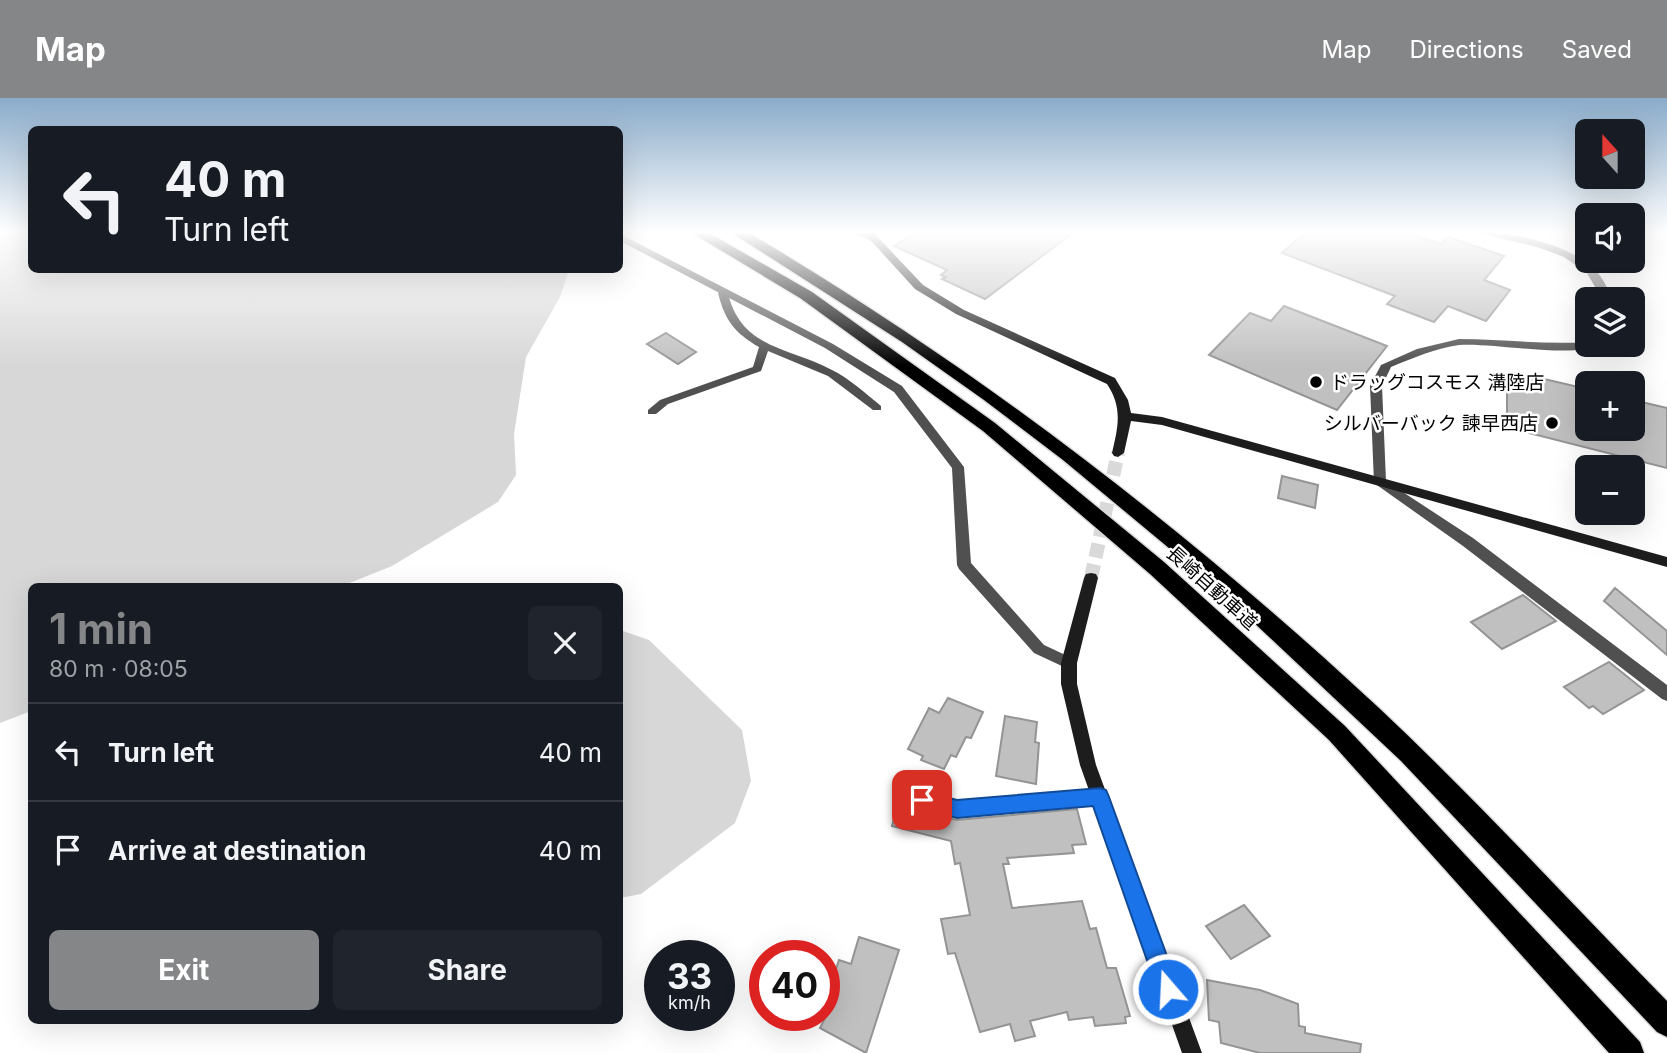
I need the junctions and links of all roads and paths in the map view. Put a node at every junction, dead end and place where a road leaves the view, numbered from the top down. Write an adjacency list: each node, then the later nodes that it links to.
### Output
1 (695, 278): 5 (street)
2 (776, 278): 21 (highway, 長崎自動車道)
3 (816, 278): 19 (highway, 長崎自動車道)
4 (910, 278): 10 (street)
5 (723, 293): 7 (lane); 15 (street)
6 (1575, 346): 12 (street)
7 (764, 347): 8 (lane); 9 (lane)
8 (877, 408)
9 (652, 412)
10 (1126, 416): 11 (street); 12 (street)
11 (1118, 453)
12 (1380, 483): 13 (street); 16 (street)
13 (1667, 562)
14 (1091, 578): 15 (street)
15 (1069, 663): 17 (street)
16 (1667, 694)
17 (1100, 797): 18 (street); 20 (street)
18 (922, 800)
19 (1667, 1021)
20 (1192, 1053)
21 (1629, 1053)

